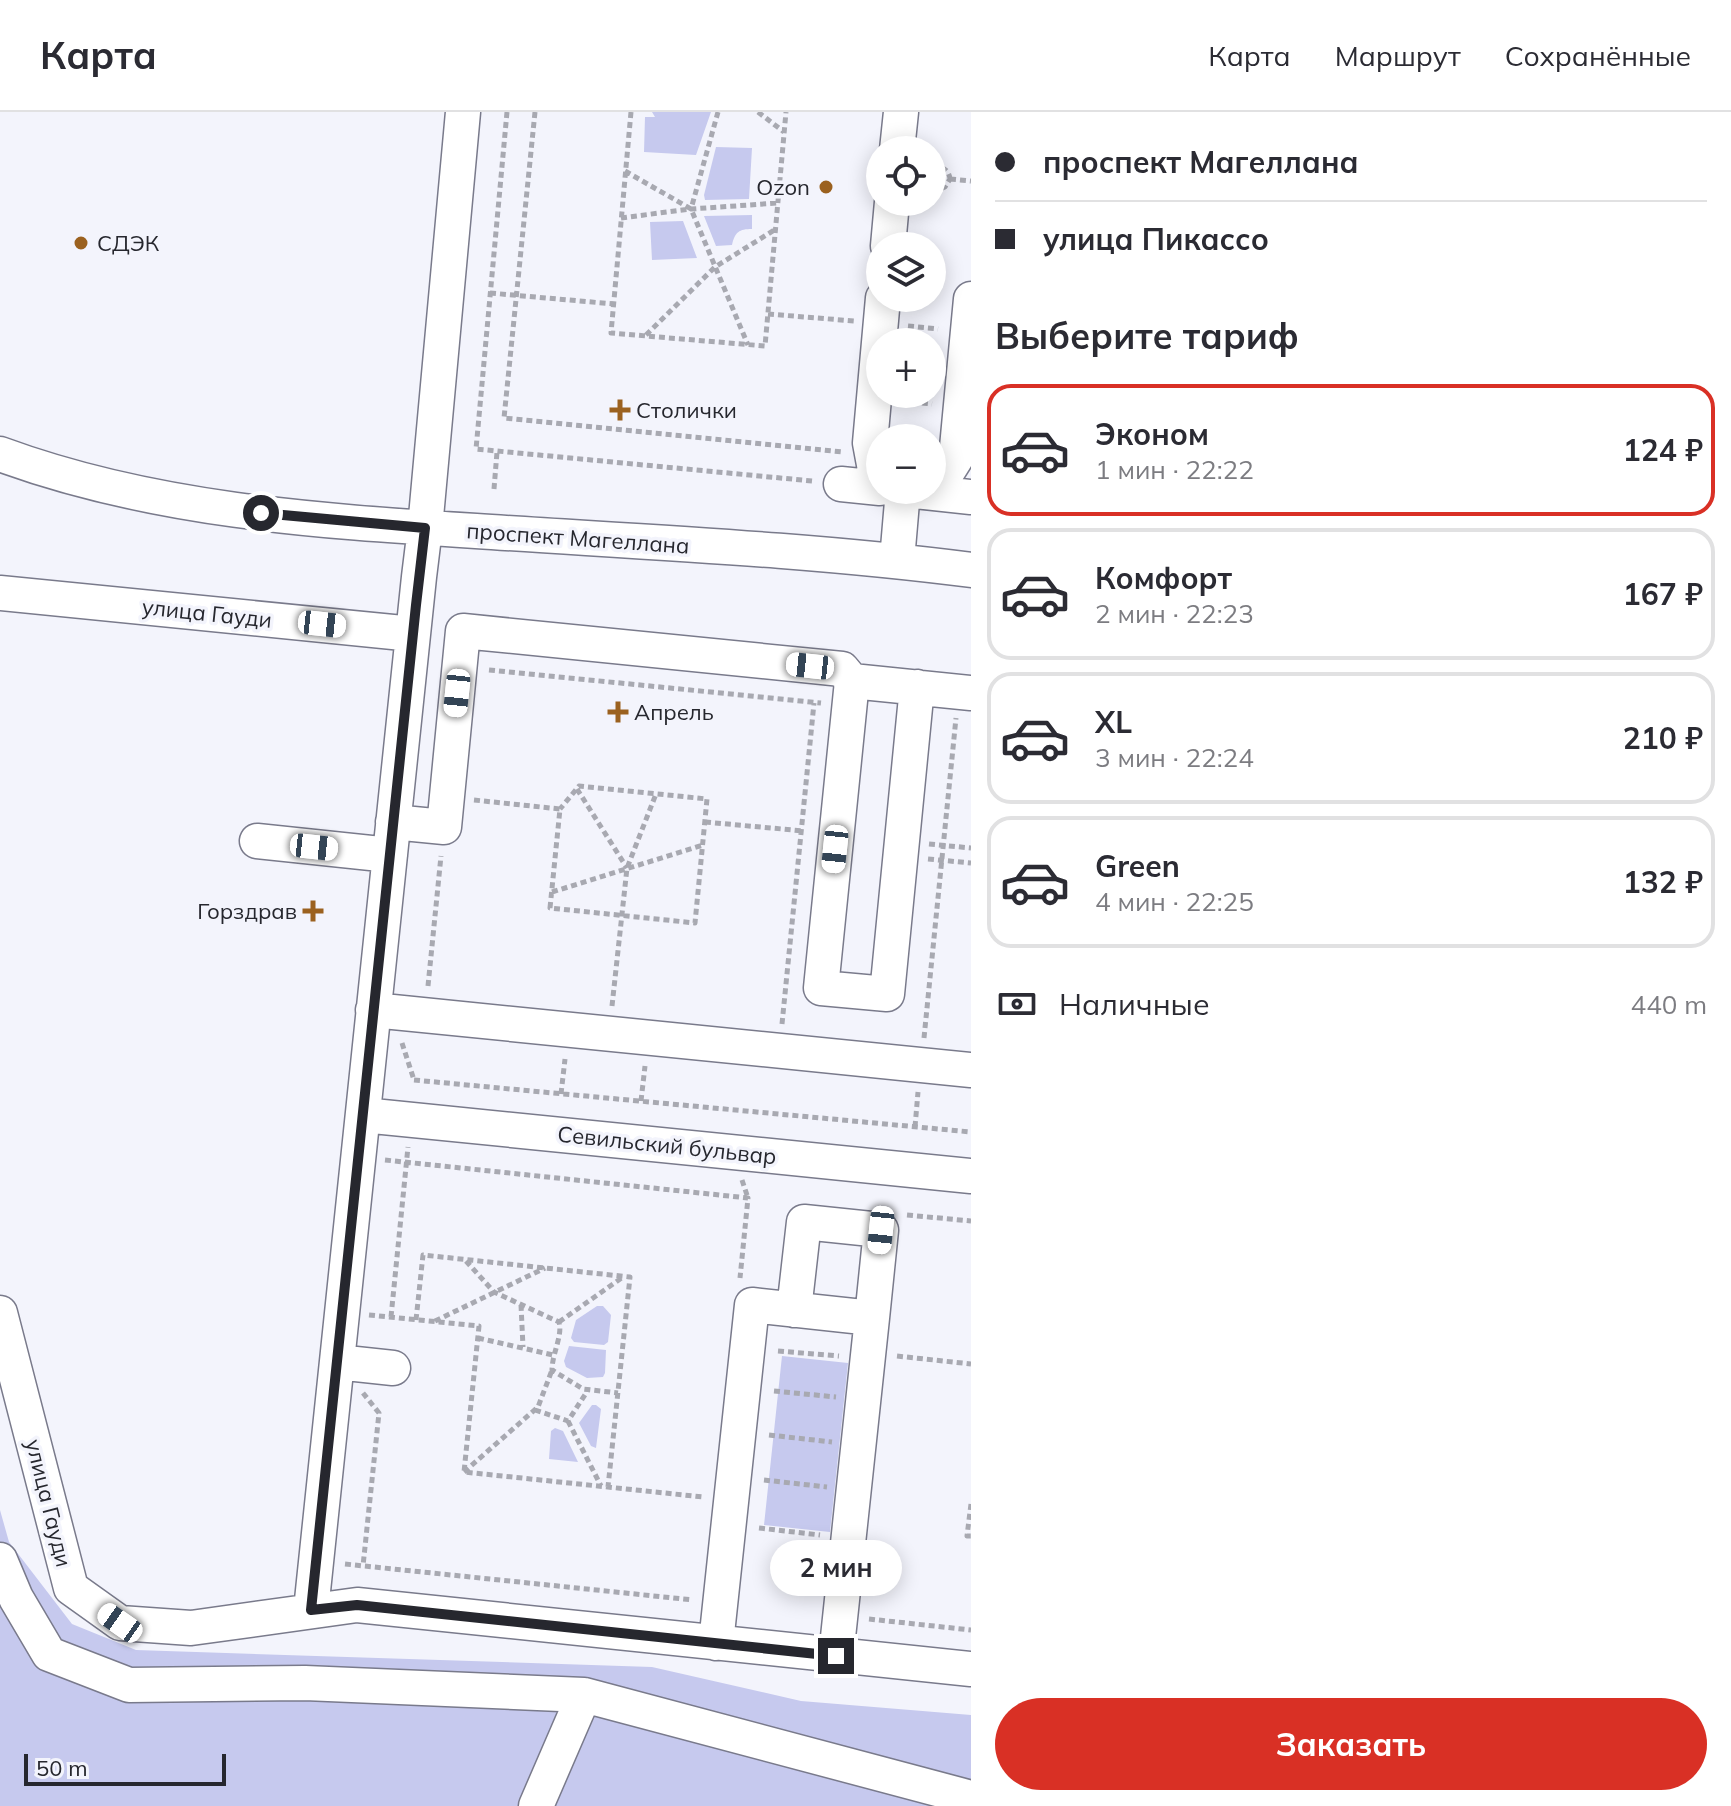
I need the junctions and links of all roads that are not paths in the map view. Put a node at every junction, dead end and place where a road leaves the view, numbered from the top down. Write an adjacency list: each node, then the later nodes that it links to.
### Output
1 (463, 112): 14 (street)
2 (901, 112): 3 (street)
3 (898, 136)
4 (971, 299): 8 (street)
5 (882, 312): 6 (street)
6 (872, 424)
7 (0, 454): 14 (street, проспект Магеллана)
8 (946, 474)
9 (841, 484): 10 (street)
10 (866, 487)
11 (946, 494): 12 (street)
12 (971, 497)
13 (902, 504): 15 (street)
14 (425, 528): 15 (street, проспект Магеллана); 18 (street)
15 (897, 560): 16 (street, проспект Магеллана)
16 (971, 570)
17 (0, 593): 18 (street, улица Гауди)
18 (413, 634): 22 (street)
19 (971, 693): 21 (street)
20 (851, 694): 21 (street); 21 (street); 22 (street)
21 (916, 700)
22 (392, 838): 23 (street); 24 (street)
23 (257, 841)
24 (373, 1010): 25 (street); 26 (street)
25 (971, 1070)
26 (363, 1115): 27 (street, Севильский бульвар); 31 (street)
27 (971, 1176)
28 (794, 1310): 30 (street); 30 (street); 35 (street)
29 (0, 1313): 34 (street, улица Гауди)
30 (872, 1318): 36 (street)
31 (337, 1362): 32 (street); 34 (street)
32 (393, 1368)
33 (0, 1560): 38 (street)
34 (311, 1610): 35 (street, улица Гауди)
35 (716, 1643): 36 (street, улица Гауди)
36 (836, 1656): 37 (street, улица Гауди)
37 (971, 1669)
38 (584, 1695): 39 (street); 40 (street)
39 (971, 1798)
40 (536, 1806)

